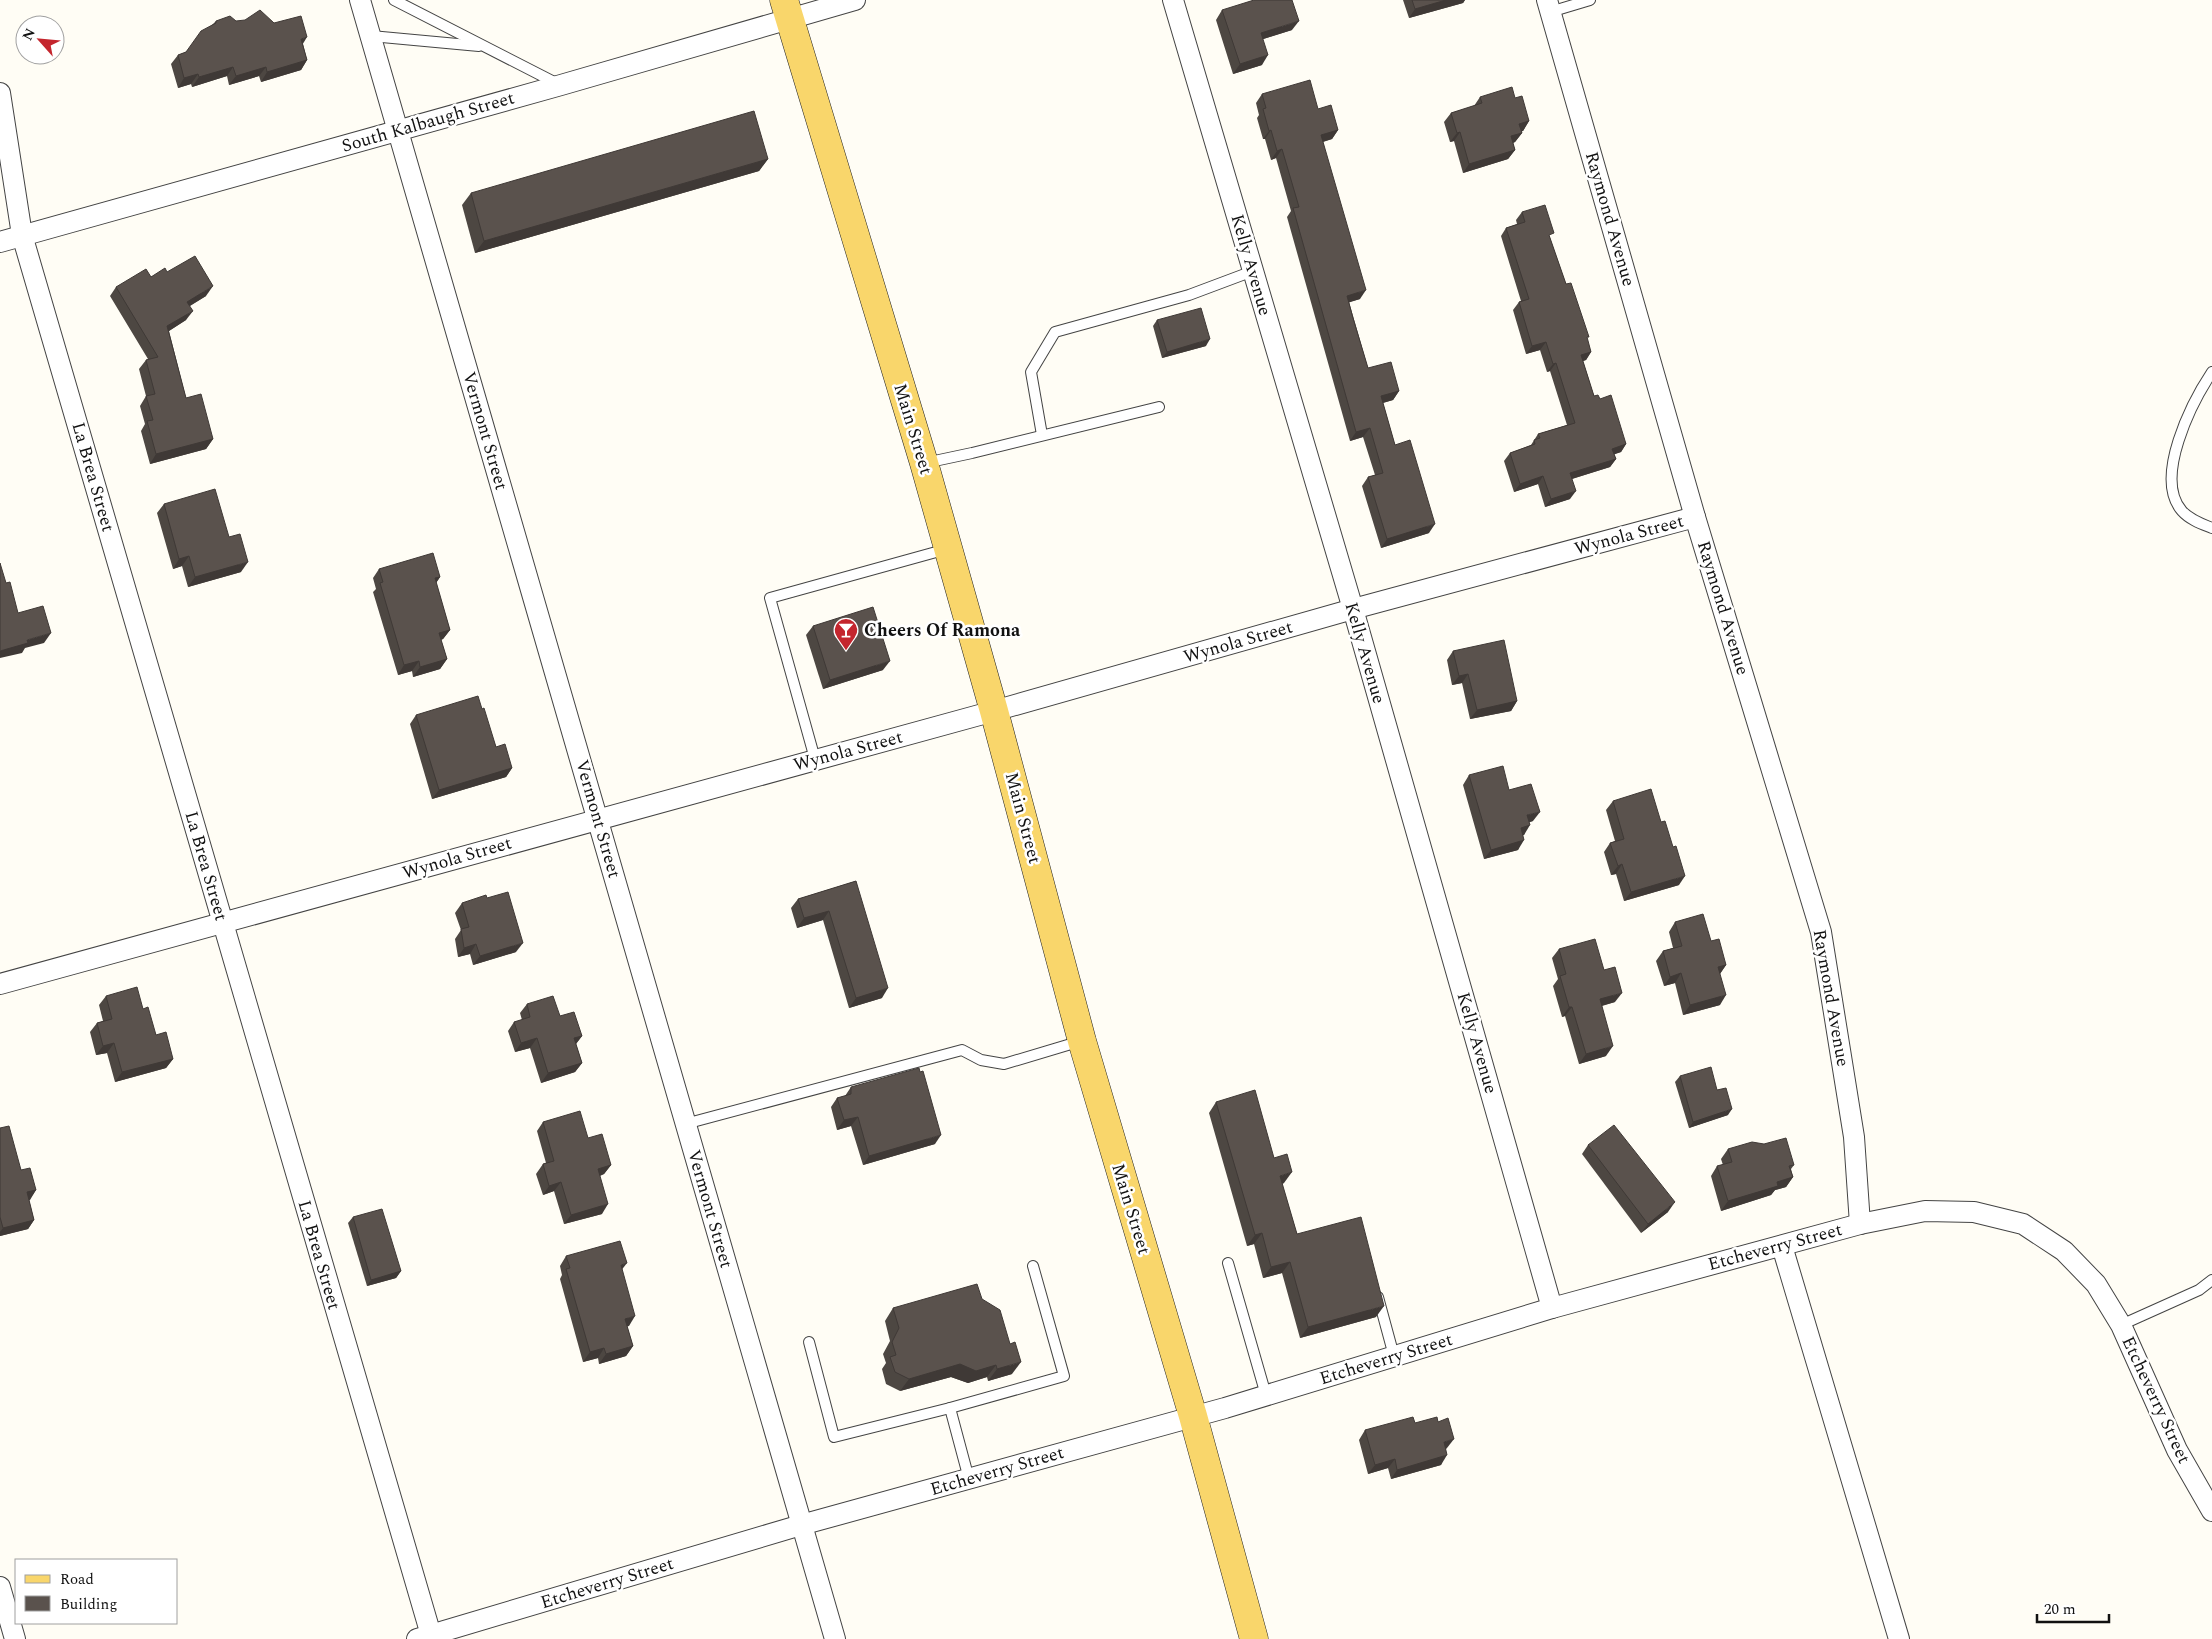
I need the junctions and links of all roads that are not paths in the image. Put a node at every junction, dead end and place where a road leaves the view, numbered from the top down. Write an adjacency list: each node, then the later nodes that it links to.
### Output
1 (360, 0): 8 (street, Vermont Street)
2 (394, 0): 9 (lane)
3 (855, 0): 7 (street, South Kalbaugh Street)
4 (1173, 0): 15 (street, Kelly Avenue)
5 (1590, 0): 6 (lane)
6 (1549, 6): 20 (street, Raymond Avenue)
7 (787, 10): 10 (street, South Kalbaugh Street); 19 (main road, Main Street)
8 (370, 36): 9 (lane); 12 (street, Vermont Street)
9 (485, 47): 10 (lane)
10 (561, 85): 12 (street, South Kalbaugh Street)
11 (0, 93): 13 (street, La Brea Street)
12 (397, 131): 13 (street, South Kalbaugh Street); 26 (street, Vermont Street)
13 (22, 236): 14 (street, South Kalbaugh Street); 27 (street, La Brea Street)
14 (0, 242)
15 (1253, 271): 18 (lane); 23 (street, Kelly Avenue)
16 (2212, 372): 21 (lane)
17 (1159, 407): 18 (lane)
18 (1042, 435): 19 (lane)
19 (924, 463): 22 (main road, Main Street)
20 (1696, 517): 23 (street, Wynola Street); 31 (street, Raymond Avenue)
21 (2212, 528)
22 (948, 549): 24 (main road, Main Street); 25 (lane)
23 (1353, 609): 24 (street, Wynola Street); 37 (street, Kelly Avenue)
24 (994, 711): 25 (street, Wynola Street); 29 (main road, Main Street)
25 (816, 759): 26 (street, Wynola Street)
26 (597, 818): 27 (street, Wynola Street); 30 (street, Vermont Street)
27 (222, 923): 28 (street, Wynola Street); 48 (street, La Brea Street)
28 (0, 984)
29 (1082, 1041): 30 (lane); 43 (main road, Main Street)
30 (686, 1124): 46 (street, Vermont Street)
31 (1860, 1224): 32 (street, Etcheverry Street); 38 (street, Etcheverry Street)
32 (1782, 1246): 37 (street, Etcheverry Street); 52 (street)
33 (1228, 1263): 41 (lane)
34 (1033, 1266): 42 (lane)
35 (2212, 1280): 38 (lane)
36 (1375, 1285): 40 (lane)
37 (1552, 1308): 40 (street, Etcheverry Street)
38 (2121, 1325): 45 (street, Etcheverry Street)
39 (809, 1342): 42 (lane)
40 (1394, 1356): 41 (street, Etcheverry Street)
41 (1266, 1395): 43 (street, Etcheverry Street)
42 (950, 1408): 44 (lane)
43 (1193, 1416): 44 (street, Etcheverry Street); 51 (main road, Main Street)
44 (969, 1479): 46 (street, Etcheverry Street)
45 (2212, 1511)
46 (801, 1525): 48 (street, Etcheverry Street); 50 (street, Vermont Street)
47 (0, 1587): 49 (street)
48 (424, 1637)
49 (14, 1639)
50 (835, 1639)
51 (1254, 1639)
52 (1899, 1639)

